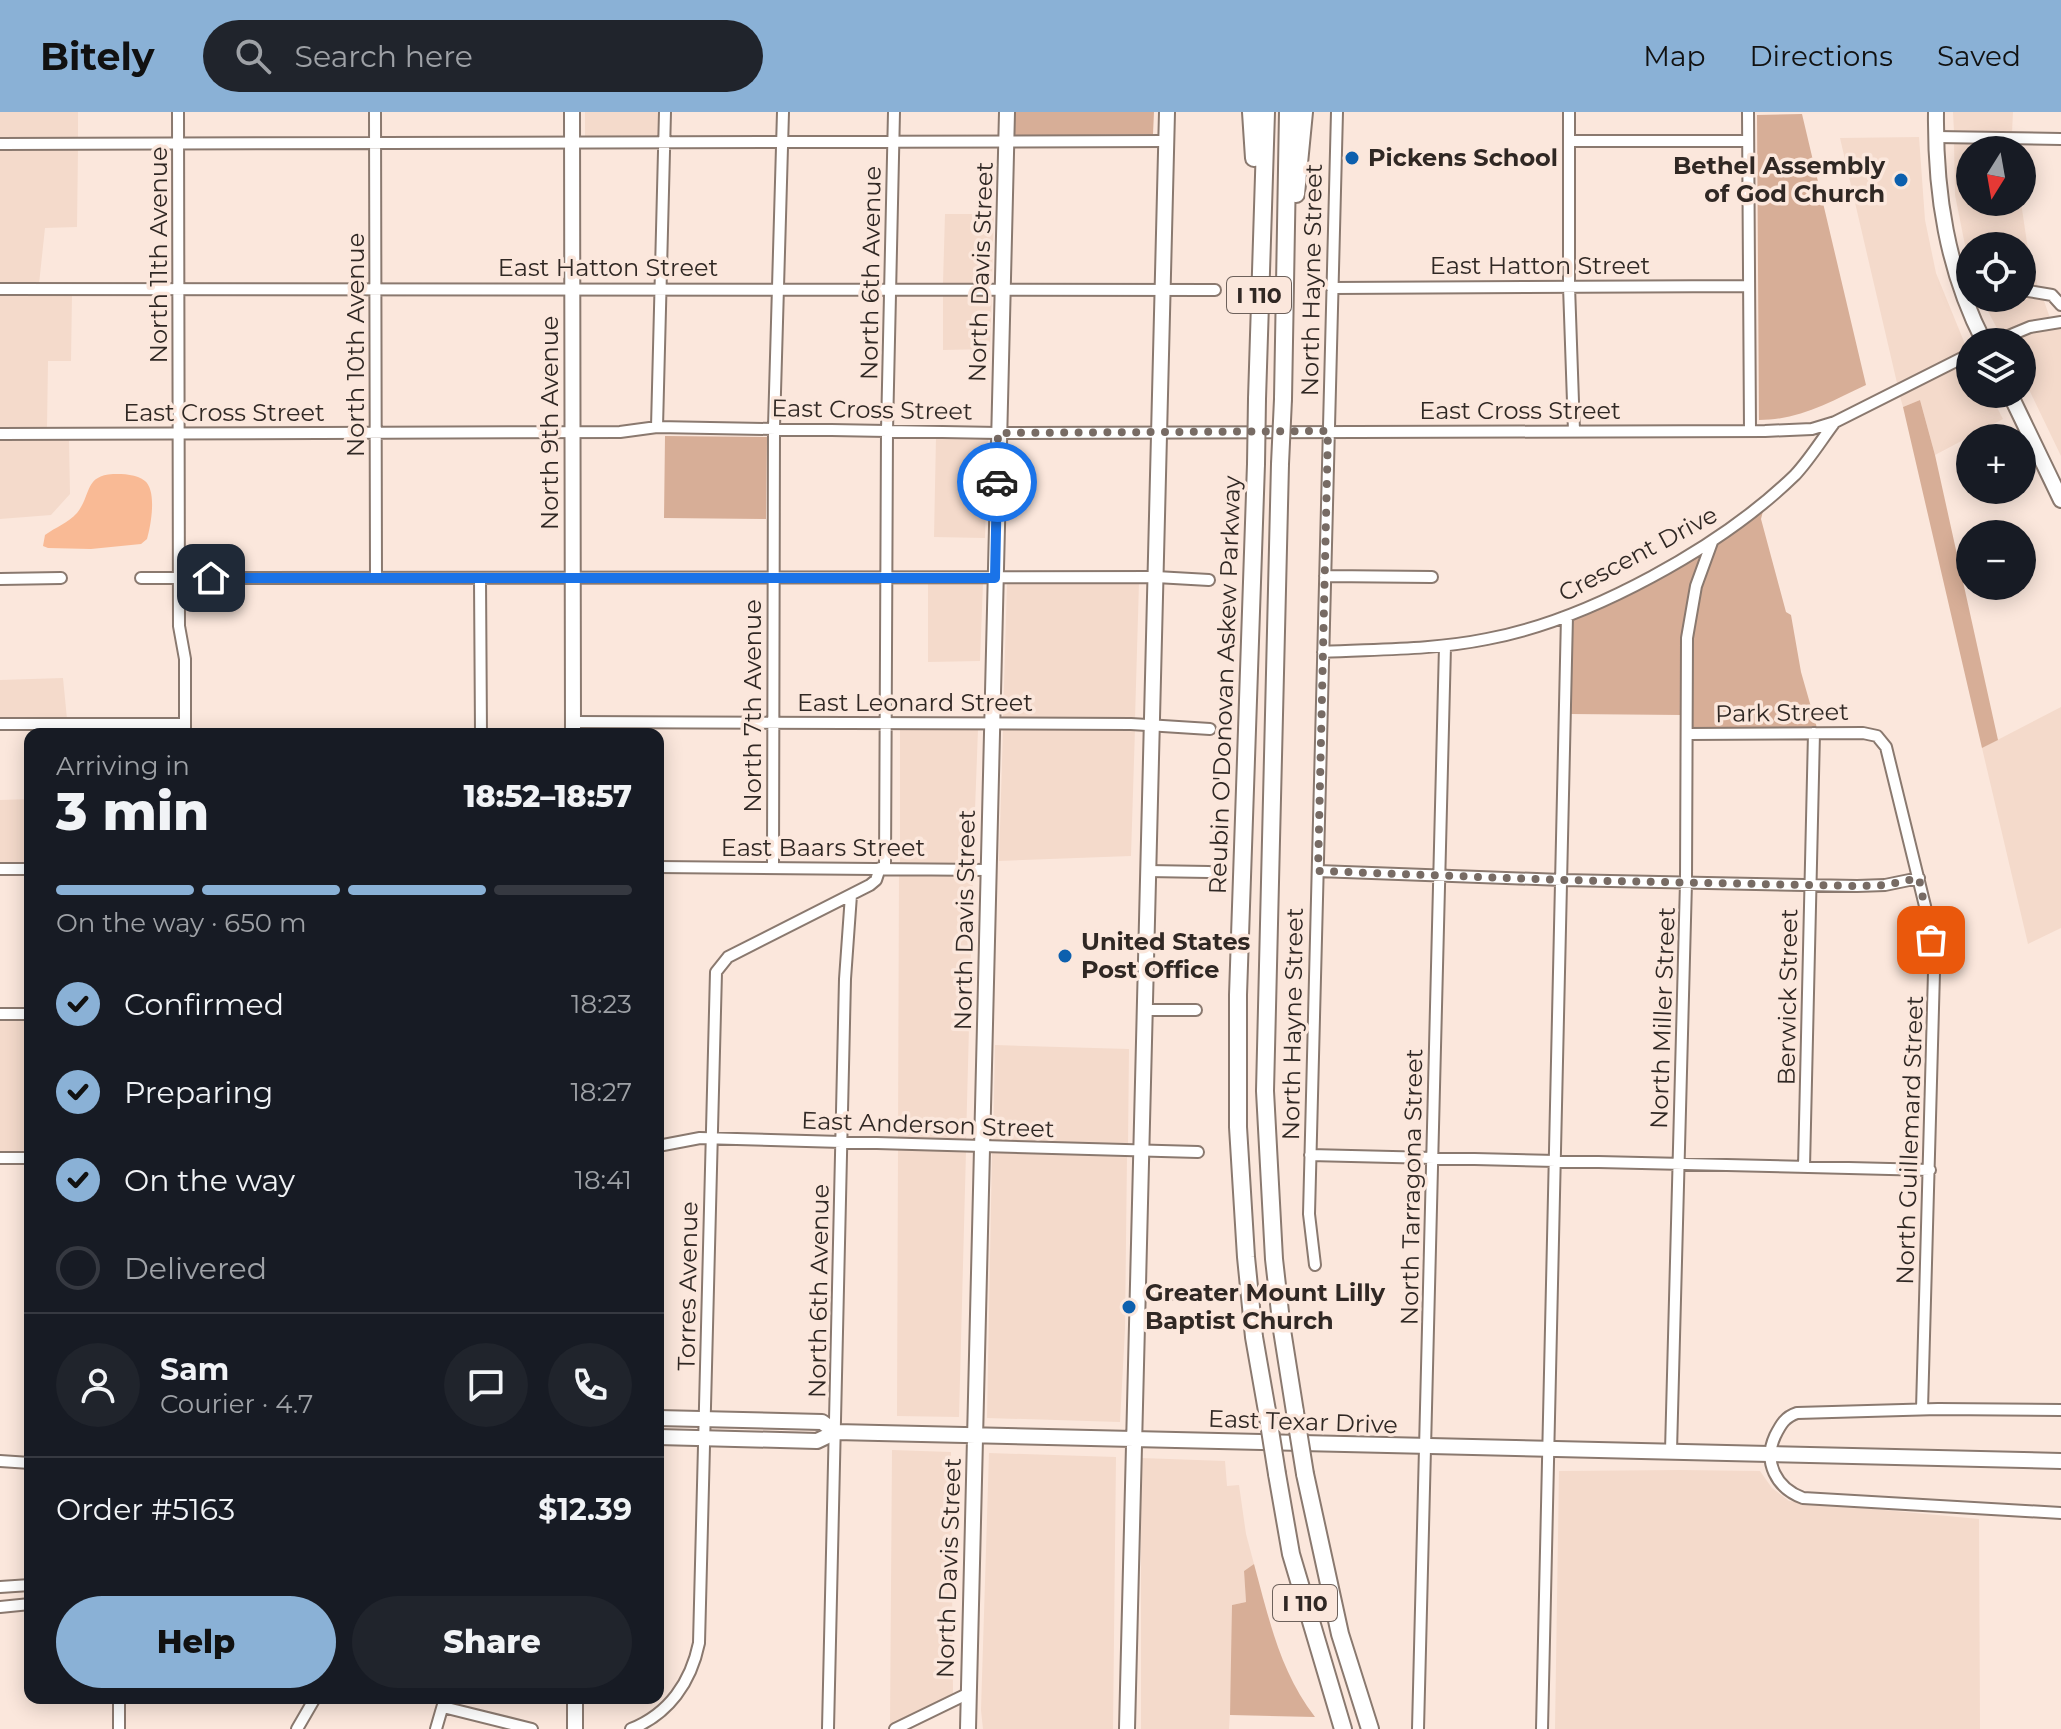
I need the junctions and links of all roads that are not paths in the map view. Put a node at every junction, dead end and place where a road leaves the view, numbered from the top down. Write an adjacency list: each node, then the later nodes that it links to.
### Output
1 (178, 112): 27 (street, North 11th Avenue)
2 (375, 112): 28 (street, North 10th Avenue)
3 (572, 112): 23 (main road, North 9th Avenue)
4 (665, 112): 24 (street)
5 (783, 112): 25 (street, North 7th Avenue)
6 (894, 112): 26 (street, North 6th Avenue)
7 (1007, 112): 19 (main road, North Davis Street)
8 (1167, 112): 20 (main road)
9 (1251, 112): 30 (highway)
10 (1266, 112): 30 (highway, Reubin O'Donovan Askew Parkway / I 110)
11 (1288, 112): 46 (highway, Reubin O'Donovan Askew Parkway / I 110)
12 (1304, 112): 46 (highway)
13 (1337, 112): 39 (street, North Hayne Street)
14 (1569, 112): 21 (street)
15 (1748, 112): 22 (street)
16 (1936, 112): 17 (main road)
17 (1937, 137): 18 (street); 31 (main road)
18 (2061, 139)
19 (1006, 141): 20 (street); 26 (street); 38 (main road, North Davis Street)
20 (1166, 141): 43 (main road)
21 (1569, 141): 22 (street); 32 (street)
22 (1748, 141): 33 (street)
23 (572, 142): 24 (street); 28 (street); 34 (main road, North 9th Avenue)
24 (664, 142): 25 (street); 35 (street)
25 (782, 142): 26 (street); 36 (street, North 7th Avenue)
26 (894, 142): 37 (street, North 6th Avenue)
27 (178, 143): 28 (street); 29 (street); 41 (street, North 11th Avenue)
28 (375, 143): 42 (street, North 10th Avenue)
29 (0, 144)
30 (1263, 190): 171 (highway, Reubin O'Donovan Askew Parkway / I 110, bridge)
31 (1956, 261)
32 (1569, 286): 33 (street, East Hatton Street); 39 (street, East Hatton Street); 58 (street)
33 (1749, 286): 59 (street)
34 (572, 288): 35 (street, East Hatton Street); 42 (street, East Hatton Street); 55 (main road, North 9th Avenue)
35 (660, 288): 36 (street, East Hatton Street); 53 (street)
36 (777, 288): 37 (street, East Hatton Street); 54 (street, North 7th Avenue)
37 (890, 288): 38 (street, East Hatton Street); 56 (street, North 6th Avenue)
38 (1002, 288): 43 (street, East Hatton Street); 63 (main road, North Davis Street)
39 (1332, 288): 57 (street, North Hayne Street)
40 (0, 289): 41 (street, East Hatton Street)
41 (179, 289): 42 (street, East Hatton Street); 61 (street, North 11th Avenue)
42 (376, 289): 62 (street, North 10th Avenue)
43 (1163, 290): 44 (street, East Hatton Street); 60 (main road)
44 (1215, 290)
45 (2036, 292): 47 (street)
46 (1285, 304): 150 (highway, Reubin O'Donovan Askew Parkway / I 110, bridge)
47 (2061, 305)
48 (2061, 322): 49 (street)
49 (2028, 328)
50 (1956, 361): 52 (street, East Cross Street)
51 (2017, 408): 65 (main road)
52 (1835, 422): 59 (street, East Cross Street); 66 (street, Crescent Drive)
53 (657, 427): 54 (street, East Cross Street); 55 (street, East Cross Street)
54 (774, 427): 56 (street, East Cross Street); 74 (street, North 7th Avenue)
55 (573, 431): 62 (street, East Cross Street); 73 (main road, North 9th Avenue)
56 (887, 431): 63 (street, East Cross Street); 75 (street, North 6th Avenue)
57 (1328, 431): 58 (street, East Cross Street); 60 (street, East Cross Street); 67 (street, North Hayne Street)
58 (1574, 431): 59 (street, East Cross Street)
59 (1750, 431)
60 (1159, 432): 63 (street, East Cross Street); 68 (main road)
61 (180, 433): 62 (street, East Cross Street); 64 (street, East Cross Street); 78 (street, North 11th Avenue)
62 (376, 433): 72 (street, North 10th Avenue)
63 (998, 433): 76 (main road, North Davis Street)
64 (0, 434)
65 (2061, 500)
66 (1712, 542): 81 (street, Crescent Drive); 95 (street, North Miller Street)
67 (1325, 576): 69 (street); 83 (street, North Hayne Street)
68 (1156, 577): 76 (street); 80 (street); 88 (main road)
69 (1432, 577)
70 (61, 578): 77 (street)
71 (141, 578): 78 (street)
72 (376, 578): 78 (street); 79 (street)
73 (572, 578): 74 (street); 79 (street); 92 (main road, North 9th Avenue)
74 (773, 578): 75 (street); 84 (street, North 7th Avenue)
75 (886, 578): 76 (street); 87 (street, North 6th Avenue)
76 (995, 578): 85 (main road, North Davis Street)
77 (0, 579)
78 (180, 579): 90 (street, North 11th Avenue)
79 (480, 579): 91 (street)
80 (1209, 580)
81 (1567, 616): 82 (street, Crescent Drive); 108 (street)
82 (1445, 646): 83 (street, Crescent Drive); 106 (street, North Tarragona Street)
83 (1323, 652): 104 (street, North Hayne Street)
84 (773, 723): 87 (street, East Leonard Street); 92 (street, East Leonard Street); 98 (street, North 7th Avenue)
85 (992, 723): 87 (street, East Leonard Street); 88 (street, East Leonard Street); 102 (main road, North Davis Street)
86 (0, 724): 89 (street)
87 (886, 724): 99 (street, North 6th Avenue)
88 (1151, 725): 93 (street, East Leonard Street); 103 (main road)
89 (148, 728)
90 (185, 728)
91 (481, 728)
92 (573, 728)
93 (1210, 729)
94 (1814, 733): 95 (street, Park Street); 96 (street, Park Street); 110 (street, Berwick Street)
95 (1688, 734): 109 (street, North Miller Street)
96 (1877, 736): 107 (street, North Guillemard Street)
97 (664, 867): 98 (street, East Baars Street)
98 (773, 868): 99 (street, East Baars Street)
99 (882, 868): 102 (street, East Baars Street); 111 (street)
100 (0, 869): 101 (street)
101 (24, 869)
102 (988, 870): 119 (main road, North Davis Street)
103 (1147, 871): 105 (street); 112 (main road)
104 (1318, 871): 106 (street); 122 (street, North Hayne Street)
105 (1209, 872)
106 (1439, 875): 108 (street); 123 (street, North Tarragona Street)
107 (1919, 878): 110 (street); 129 (street, North Guillemard Street)
108 (1562, 880): 109 (street); 126 (street)
109 (1686, 882): 110 (street); 127 (street, North Miller Street)
110 (1811, 885): 128 (street, Berwick Street)
111 (851, 895): 116 (street, Torres Avenue); 117 (street, North 6th Avenue)
112 (1145, 1010): 113 (street); 120 (main road)
113 (1196, 1010)
114 (0, 1014): 115 (street)
115 (24, 1014)
116 (712, 1139): 117 (street, East Anderson Street); 118 (street, East Anderson Street); 136 (street, Torres Avenue)
117 (842, 1143): 119 (street, East Anderson Street); 137 (street, North 6th Avenue)
118 (664, 1145)
119 (981, 1146): 120 (street, East Anderson Street); 138 (main road, North Davis Street)
120 (1140, 1151): 121 (street, East Anderson Street); 131 (main road)
121 (1198, 1152)
122 (1310, 1155): 123 (street); 130 (street, North Hayne Street)
123 (1433, 1157): 126 (street); 142 (street, North Tarragona Street)
124 (0, 1158): 125 (street)
125 (24, 1158)
126 (1555, 1160): 127 (street); 143 (street)
127 (1679, 1163): 128 (street); 144 (street, North Miller Street)
128 (1804, 1167): 129 (street)
129 (1930, 1170): 133 (street, North Guillemard Street)
130 (1315, 1265)
131 (1138, 1293): 132 (street); 141 (main road)
132 (1194, 1294)
133 (1922, 1409): 134 (street); 145 (street)
134 (2061, 1410)
135 (664, 1418): 136 (main road, East Texar Drive)
136 (706, 1419): 137 (main road, East Texar Drive); 140 (street, Torres Avenue)
137 (836, 1432): 138 (main road, East Texar Drive); 140 (main road, East Texar Drive); 167 (street, North 6th Avenue)
138 (974, 1436): 141 (main road, East Texar Drive); 155 (main road, North Davis Street)
139 (664, 1437): 140 (main road, East Texar Drive)
140 (705, 1438): 166 (street, Torres Avenue)
141 (1134, 1439): 142 (main road, East Texar Drive); 170 (main road)
142 (1425, 1447): 143 (main road, East Texar Drive); 174 (street, North Tarragona Street)
143 (1550, 1450): 144 (main road, East Texar Drive); 175 (street)
144 (1671, 1451): 145 (main road, East Texar Drive)
145 (1769, 1455): 147 (main road, East Texar Drive); 149 (street)
146 (0, 1461): 148 (street)
147 (2061, 1461)
148 (24, 1463)
149 (2061, 1513)
150 (1325, 1569): 172 (highway, Reubin O'Donovan Askew Parkway / I 110); 173 (highway)
151 (24, 1585): 152 (street)
152 (0, 1587)
153 (24, 1605): 154 (street)
154 (0, 1607)
155 (967, 1694): 168 (street); 169 (main road, North Davis Street)
156 (119, 1704): 161 (street)
157 (312, 1704): 162 (street)
158 (443, 1704): 163 (street)
159 (451, 1704): 164 (street)
160 (575, 1704): 165 (main road)
161 (119, 1729)
162 (297, 1729)
163 (436, 1729)
164 (532, 1729)
165 (575, 1729)
166 (631, 1729)
167 (828, 1729)
168 (895, 1729)
169 (968, 1729)
170 (1127, 1729)
171 (1343, 1729)
172 (1370, 1729)
173 (1381, 1729)
174 (1418, 1729)
175 (1542, 1729)

